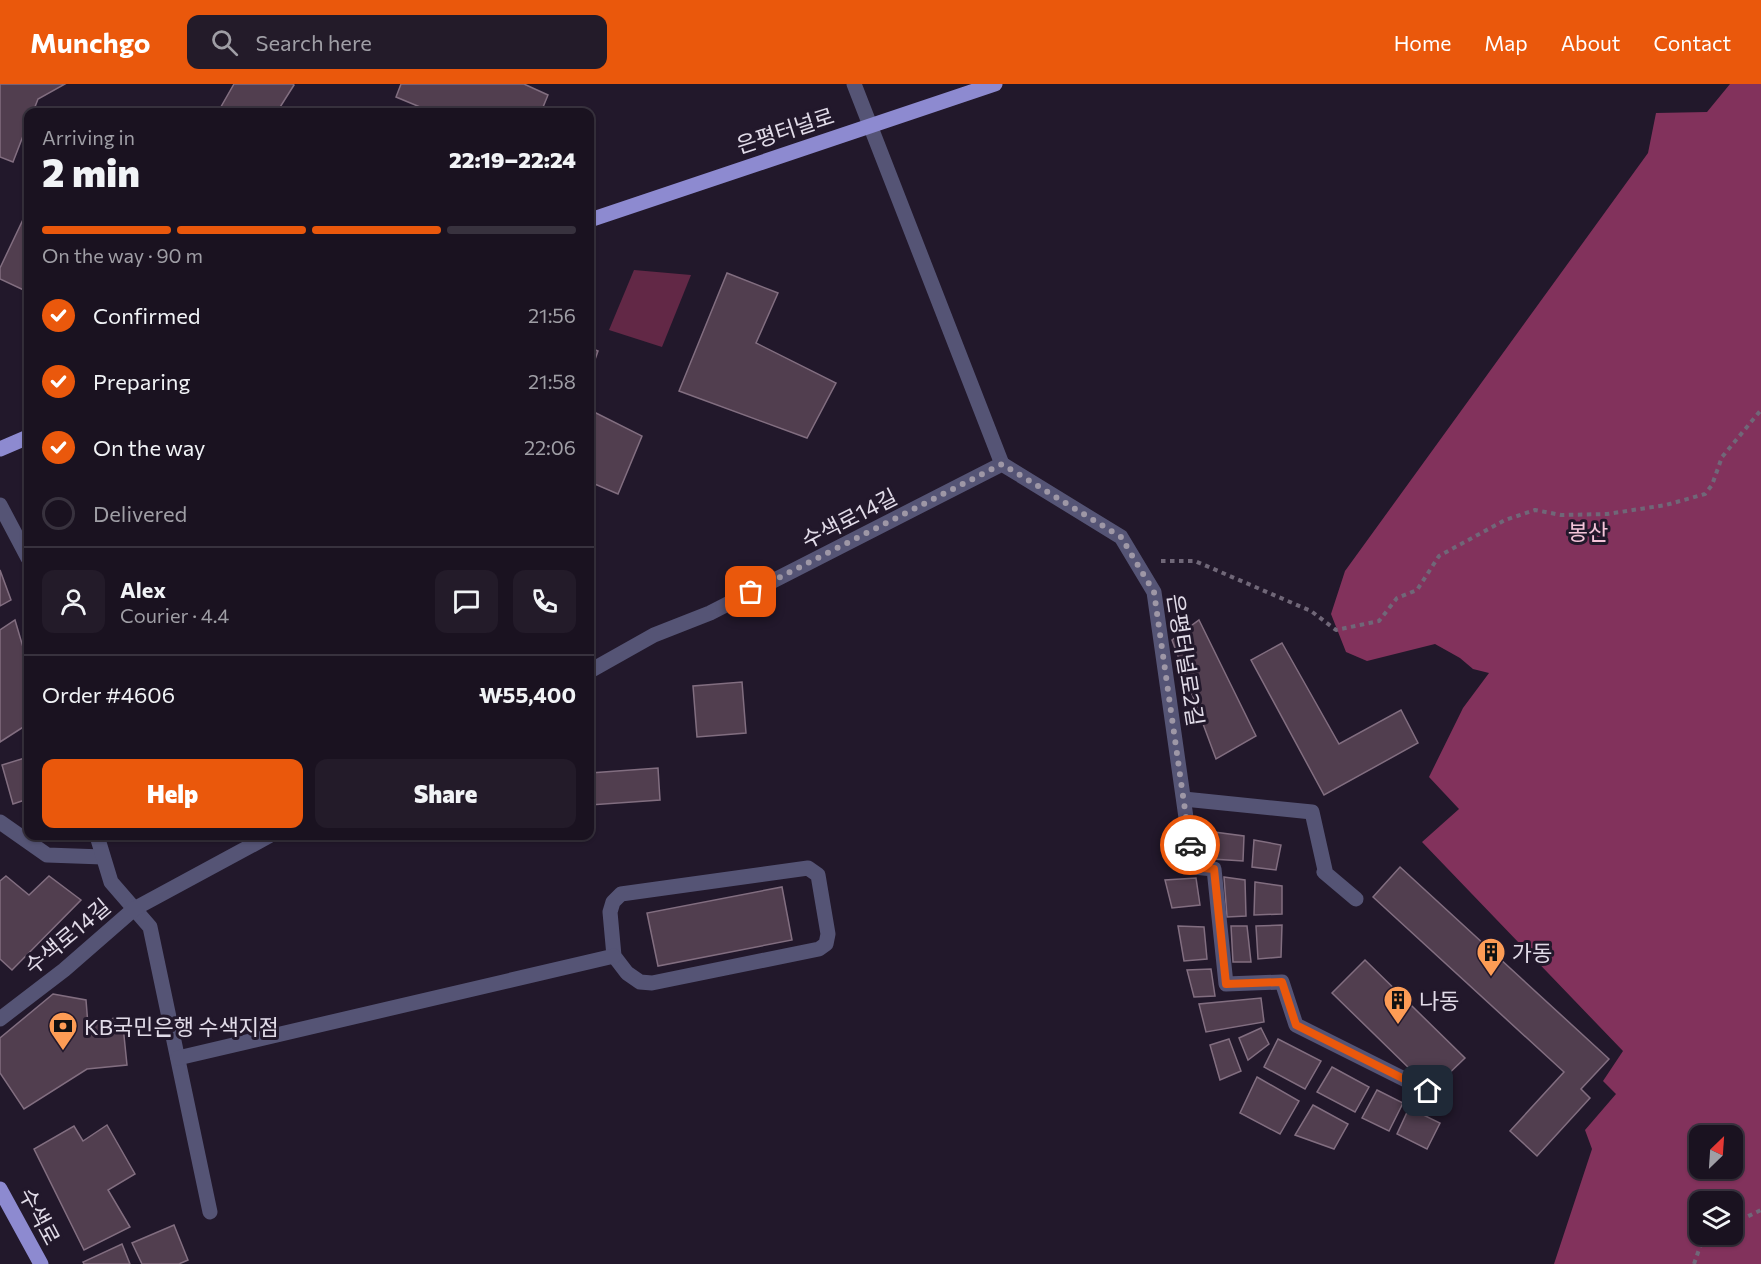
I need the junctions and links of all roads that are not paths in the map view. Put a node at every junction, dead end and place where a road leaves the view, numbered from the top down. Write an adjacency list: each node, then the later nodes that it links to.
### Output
1 (855, 84): 3 (street)
2 (995, 84): 3 (main road, 은평터널로)
3 (870, 126): 4 (main road, 은평터널로); 7 (street)
4 (594, 219)
5 (24, 439): 6 (main road)
6 (0, 449)
7 (1002, 464): 10 (street, 수색로14길); 11 (street, 은평터널로2길)
8 (0, 505): 9 (street)
9 (24, 550)
10 (594, 669)
11 (1184, 799): 18 (street); 23 (street, 은평터널로2길)
12 (0, 822): 13 (street)
13 (24, 839)
14 (26, 840): 17 (street)
15 (98, 840): 17 (street, 수색로14길)
16 (262, 840): 19 (street, 수색로14길)
17 (104, 857): 19 (street, 수색로14길)
18 (1356, 899)
19 (134, 909): 21 (street, 수색로14길); 22 (street)
20 (614, 956): 20 (street); 22 (street)
21 (0, 1019)
22 (178, 1058): 25 (street)
23 (1428, 1091)
24 (0, 1189): 26 (main road, 수색로)
25 (210, 1212)
26 (41, 1264)

